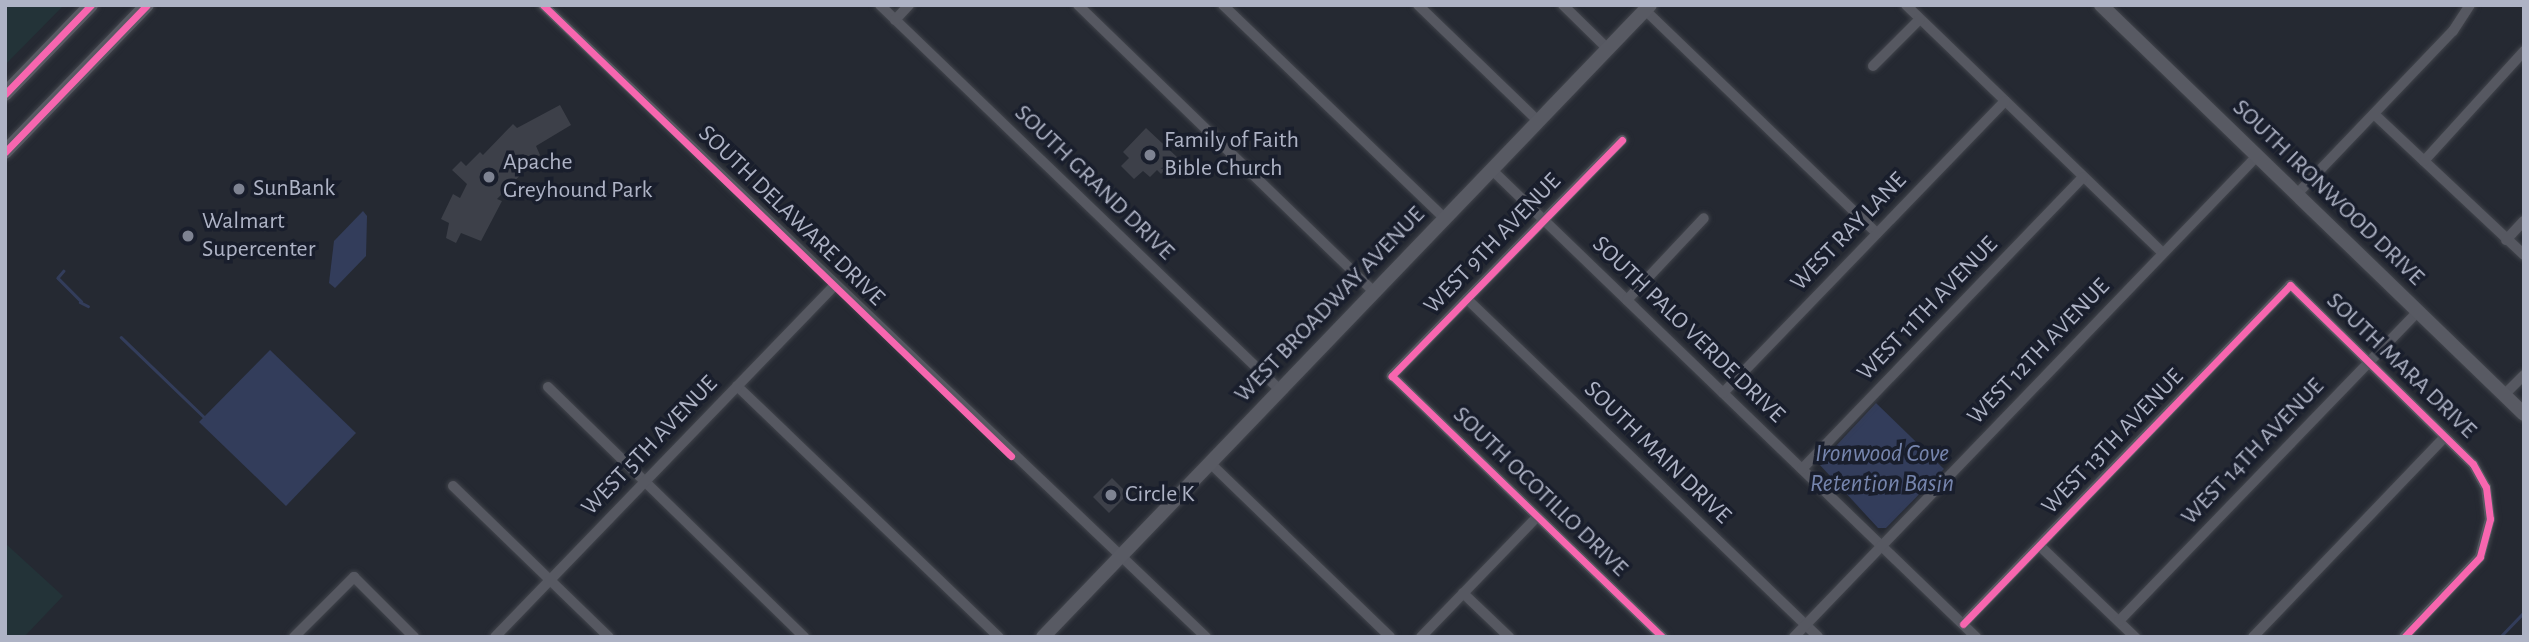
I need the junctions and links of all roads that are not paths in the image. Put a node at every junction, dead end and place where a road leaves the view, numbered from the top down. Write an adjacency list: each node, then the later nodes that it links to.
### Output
1 (91, 5): 19 (main road)
2 (147, 5): 24 (main road)
3 (543, 5): 38 (street, SOUTH DELAWARE DRIVE)
4 (880, 5): 15 (street, SOUTH GRAND DRIVE)
5 (909, 5): 15 (street)
6 (1078, 5): 40 (street)
7 (1223, 5): 31 (street)
8 (1418, 5): 22 (street)
9 (1563, 5): 16 (street)
10 (1906, 5): 14 (street)
11 (2101, 5): 25 (main road, SOUTH IRONWOOD DRIVE)
12 (2470, 5): 21 (street)
13 (1647, 8): 16 (main road, WEST BROADWAY AVENUE); 34 (street)
14 (1920, 19): 18 (street); 20 (street)
15 (895, 20): 49 (street, SOUTH GRAND DRIVE)
16 (1608, 49): 22 (main road, WEST BROADWAY AVENUE)
17 (2524, 51): 26 (street)
18 (1873, 66)
19 (5, 94)
20 (2005, 101): 28 (street); 34 (street, WEST RAY LANE)
21 (2374, 114): 26 (street); 29 (street)
22 (1538, 121): 27 (main road, WEST BROADWAY AVENUE)
23 (1622, 140): 32 (street, WEST 9TH AVENUE)
24 (5, 152)
25 (2257, 156): 29 (main road, SOUTH IRONWOOD DRIVE); 36 (street, WEST 12TH AVENUE)
26 (2424, 161): 35 (street)
27 (1492, 170): 31 (main road, WEST BROADWAY AVENUE); 32 (street, SOUTH PALO VERDE DRIVE)
28 (2083, 177): 36 (street); 55 (street, WEST 11TH AVENUE)
29 (2297, 194): 43 (main road, SOUTH IRONWOOD DRIVE)
30 (1704, 218): 42 (street)
31 (1445, 219): 40 (main road, WEST BROADWAY AVENUE)
32 (1544, 220): 41 (street, WEST 9TH AVENUE); 42 (street, SOUTH PALO VERDE DRIVE)
33 (2524, 221): 35 (street)
34 (1878, 233): 50 (street, WEST RAY LANE)
35 (2506, 240): 37 (street)
36 (2163, 253): 60 (street, WEST 12TH AVENUE)
37 (2524, 255)
38 (835, 285): 47 (street, WEST 5TH AVENUE); 61 (street, SOUTH DELAWARE DRIVE)
39 (2290, 285): 44 (street, SOUTH MARA DRIVE); 59 (street, WEST 13TH AVENUE)
40 (1374, 292): 49 (main road, WEST BROADWAY AVENUE)
41 (1467, 299): 46 (street, WEST 9TH AVENUE); 66 (street, SOUTH MAIN DRIVE)
42 (1627, 300): 50 (street, SOUTH PALO VERDE DRIVE)
43 (2418, 311): 44 (street, WEST 14TH AVENUE); 51 (main road, SOUTH IRONWOOD DRIVE)
44 (2368, 362): 53 (street, SOUTH MARA DRIVE); 64 (street, WEST 14TH AVENUE)
45 (2524, 375): 51 (street)
46 (1392, 376): 58 (street, SOUTH OCOTILLO DRIVE)
47 (737, 386): 56 (street, WEST 5TH AVENUE); 72 (street)
48 (548, 387): 56 (street)
49 (1280, 390): 54 (main road, WEST BROADWAY AVENUE)
50 (1723, 393): 55 (street, SOUTH PALO VERDE DRIVE)
51 (2504, 395): 52 (main road, SOUTH IRONWOOD DRIVE)
52 (2524, 414)
53 (2445, 437): 83 (street); 84 (street, SOUTH MARA DRIVE)
54 (1210, 463): 61 (main road, WEST BROADWAY AVENUE); 75 (street)
55 (1802, 469): 60 (street, SOUTH PALO VERDE DRIVE)
56 (644, 482): 62 (street, WEST 5TH AVENUE); 71 (street)
57 (453, 486): 62 (street)
58 (1538, 517): 63 (street); 78 (street, SOUTH OCOTILLO DRIVE)
59 (2040, 545): 64 (street); 65 (street, WEST 13TH AVENUE)
60 (1882, 546): 65 (street, SOUTH PALO VERDE DRIVE); 66 (street, WEST 12TH AVENUE)
61 (1118, 558): 73 (main road, WEST BROADWAY AVENUE); 74 (street, SOUTH DELAWARE DRIVE)
62 (550, 580): 69 (street, WEST 5TH AVENUE); 70 (street)
63 (1463, 593): 76 (street); 77 (street)
64 (2119, 621): 82 (street)
65 (1964, 624): 81 (street, SOUTH PALO VERDE DRIVE)
66 (1805, 625): 79 (street, WEST 12TH AVENUE); 80 (street, SOUTH MAIN DRIVE)
67 (295, 637): 68 (street)
68 (414, 637)
69 (495, 637)
70 (609, 637)
71 (804, 637)
72 (999, 637)
73 (1042, 637)
74 (1206, 637)
75 (1390, 637)
76 (1421, 637)
77 (1509, 637)
78 (1662, 637)
79 (1794, 637)
80 (1818, 637)
81 (1976, 637)
82 (2135, 637)
83 (2253, 637)
84 (2404, 637)

